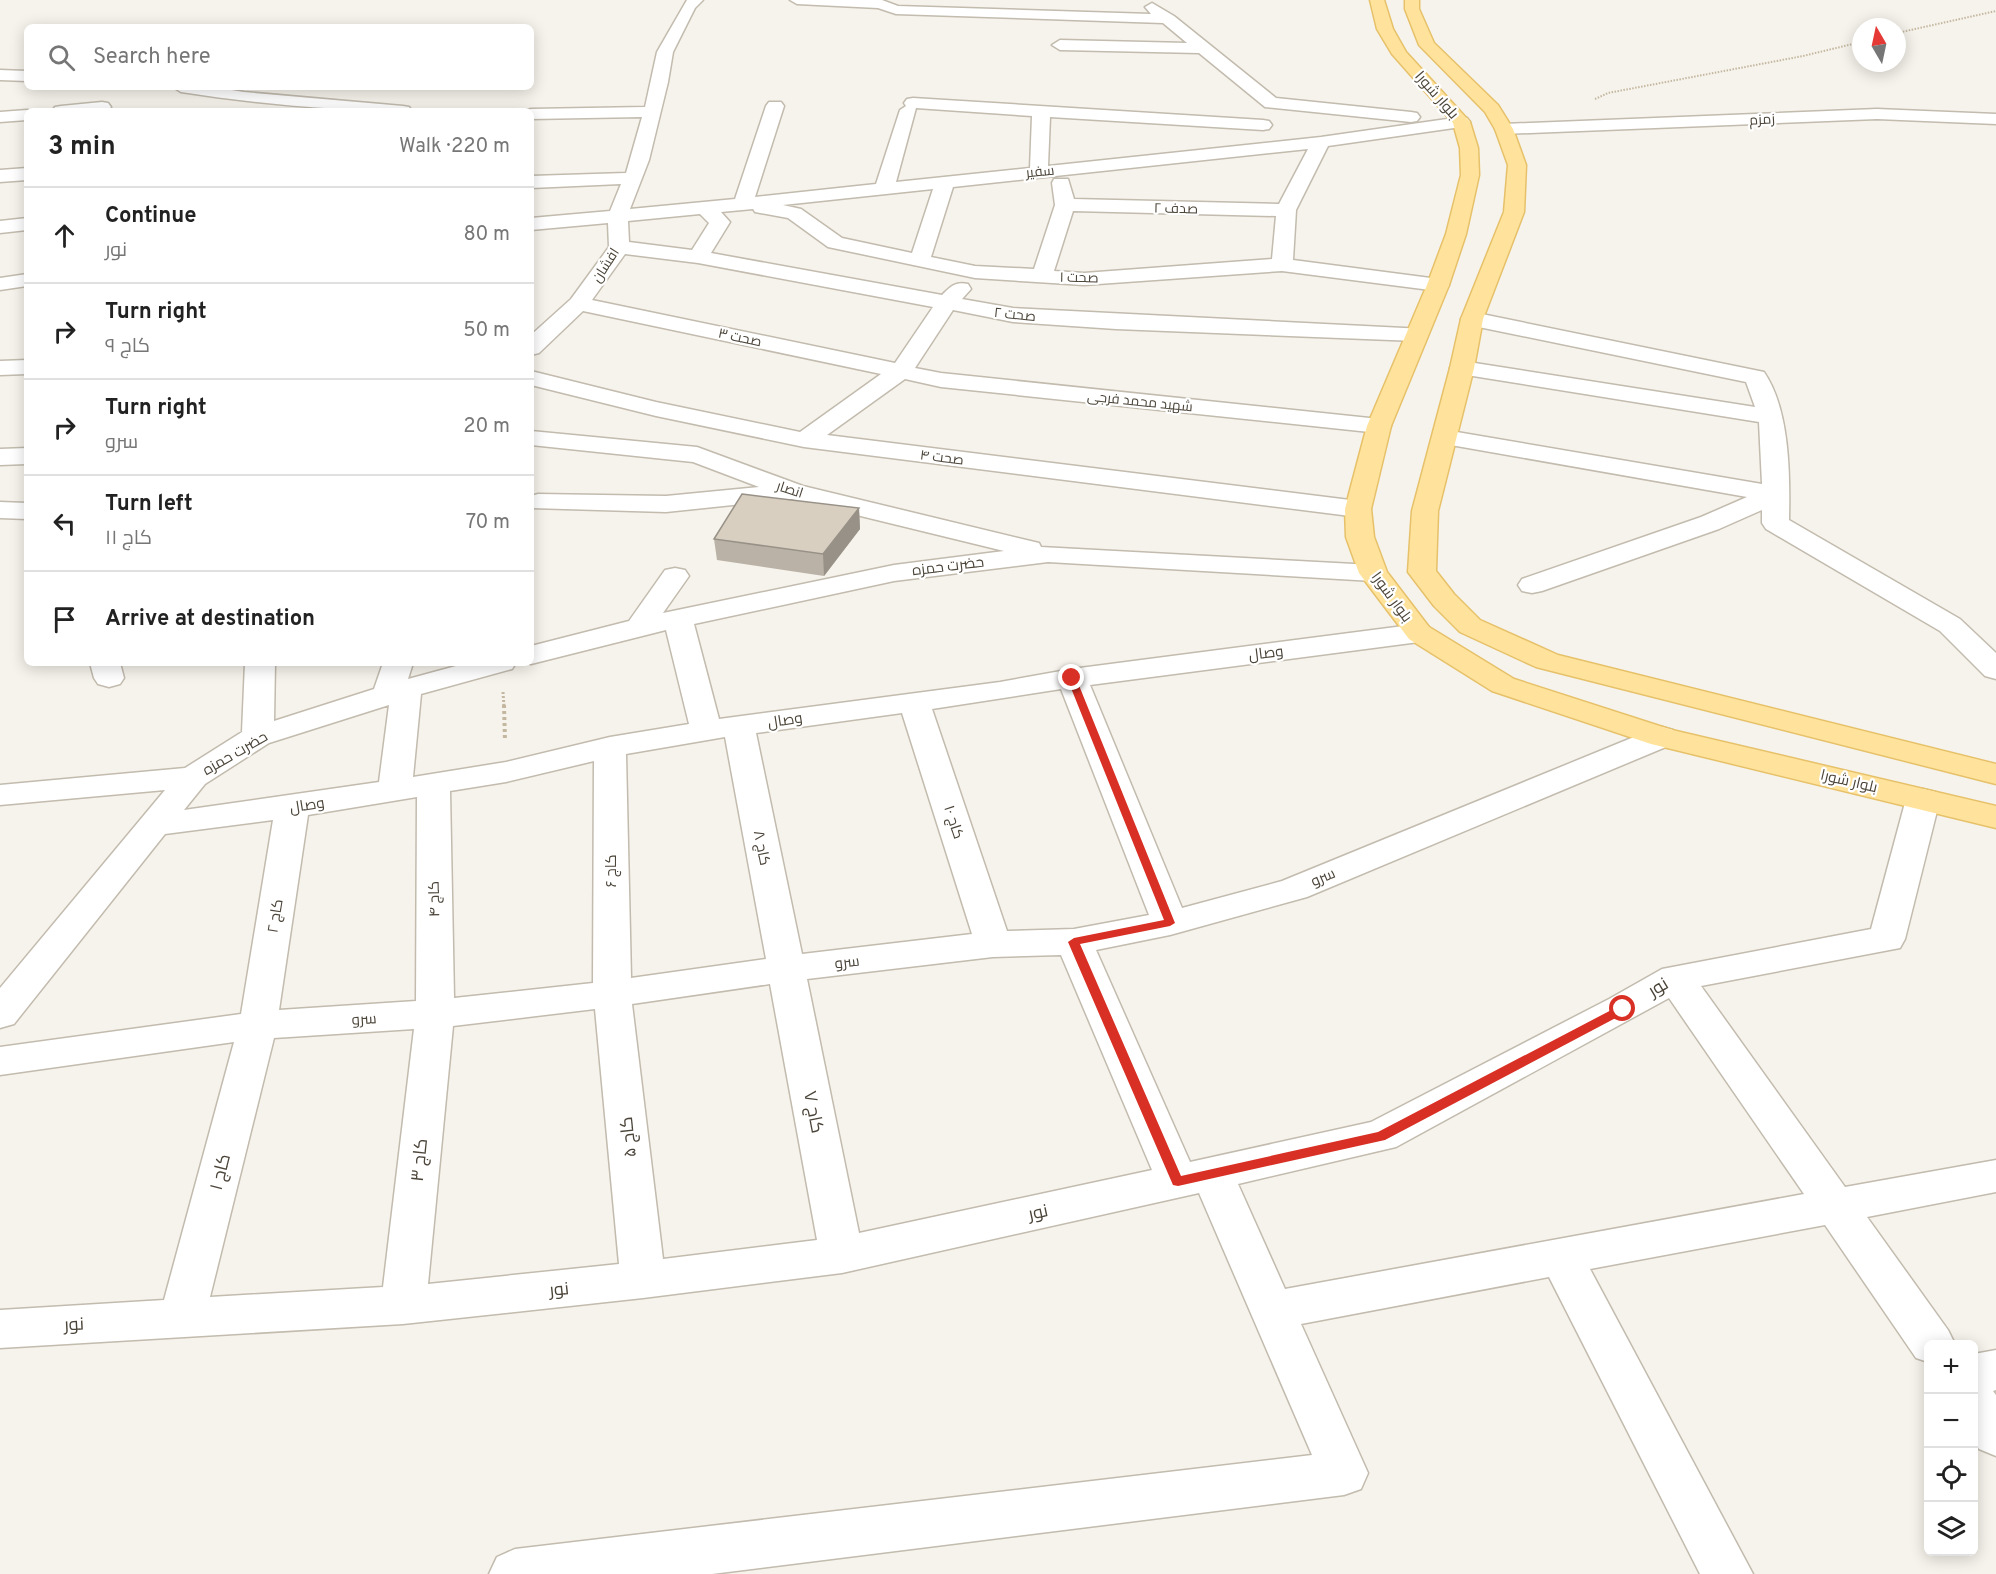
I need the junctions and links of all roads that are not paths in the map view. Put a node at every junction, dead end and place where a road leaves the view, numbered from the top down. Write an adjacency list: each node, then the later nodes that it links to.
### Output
1 (696, 0): 21 (street, افشان)
2 (796, 0): 6 (street)
3 (1143, 0): 6 (street)
4 (1377, 0): 23 (main road, بلوار شورا)
5 (1412, 0): 25 (main road, بلوار شورا)
6 (1169, 19): 8 (street)
7 (1060, 45): 8 (street)
8 (1203, 48): 13 (street)
9 (0, 75): 10 (street)
10 (24, 76)
11 (200, 90): 16 (street)
12 (85, 94): 15 (street)
13 (1271, 103): 23 (street); 24 (street)
14 (775, 106): 35 (street)
15 (104, 108)
16 (369, 108)
17 (1041, 111): 24 (street); 28 (street); 34 (street)
18 (24, 114): 20 (street)
19 (534, 114): 21 (street)
20 (0, 117)
21 (650, 119): 31 (street, افشان)
22 (1996, 119): 25 (street, زمزم)
23 (1461, 122): 26 (street, سفیر); 51 (main road, بلوار شورا)
24 (1263, 125): 27 (street)
25 (1516, 128): 54 (main road, بلوار شورا)
26 (1321, 142): 27 (street, سفیر); 38 (street)
27 (1256, 148): 28 (street, سفیر)
28 (1049, 170): 32 (street, سفیر); 36 (street)
29 (24, 174): 30 (street)
30 (0, 176)
31 (634, 178): 33 (street); 39 (street, افشان)
32 (945, 181): 34 (street, سفیر); 45 (street)
33 (534, 182)
34 (885, 187): 35 (street, سفیر)
35 (738, 204): 37 (street, سفیر); 45 (street, صحت ۱)
36 (1065, 205): 38 (street, صدف ۲); 48 (street)
37 (705, 208): 39 (street, سفیر); 44 (street)
38 (1286, 210): 46 (street)
39 (618, 215): 41 (street, سفیر); 43 (street, افشان)
40 (24, 224): 42 (street)
41 (534, 224)
42 (0, 227)
43 (619, 247): 44 (street, صحت ۲); 52 (street, افشان)
44 (698, 257): 53 (street, صحت ۲)
45 (920, 260): 47 (street, صحت ۱)
46 (1282, 265): 48 (street, صحت ۱); 51 (street, صحت ۱)
47 (975, 273): 48 (street, صحت ۱); 53 (street)
48 (1042, 276)
49 (24, 280): 50 (street)
50 (0, 284)
51 (1438, 285): 54 (main road); 55 (main road, بلوار شورا)
52 (579, 304): 56 (street, افشان); 60 (street, صحت ۳)
53 (946, 304): 55 (street, صحت ۲); 60 (street)
54 (1476, 309): 59 (main road, بلوار شورا); 62 (street)
55 (1416, 334): 63 (main road, بلوار شورا)
56 (534, 345)
57 (24, 367): 58 (street)
58 (0, 368)
59 (1462, 368): 62 (street); 65 (main road, بلوار شورا)
60 (901, 371): 63 (street, شهید محمد فرجی); 67 (street)
61 (534, 379): 64 (street, صحت ۴)
62 (1770, 417): 72 (street)
63 (1379, 426): 74 (main road, بلوار شورا)
64 (766, 433): 67 (street, صحت ۴); 70 (street)
65 (1445, 437): 72 (street); 96 (main road, بلوار شورا)
66 (534, 438): 70 (street, انصار)
67 (804, 440): 74 (street, صحت ۴)
68 (24, 456): 69 (street)
69 (0, 457)
70 (706, 458): 71 (street, انصار)
71 (794, 492): 73 (street); 77 (street, انصار)
72 (1776, 494): 80 (street); 86 (street)
73 (538, 502)
74 (1358, 509): 78 (main road, بلوار شورا)
75 (0, 510): 76 (street)
76 (24, 512)
77 (1048, 554): 78 (street, حضرت حمزه); 81 (street, حضرت حمزه)
78 (1373, 573): 83 (main road, بلوار شورا)
79 (675, 576): 82 (street)
80 (1532, 585)
81 (678, 619): 82 (street, حضرت حمزه); 92 (street)
82 (639, 627): 84 (street, حضرت حمزه)
83 (1419, 633): 88 (street, وصال); 94 (main road, بلوار شورا)
84 (534, 655)
85 (260, 666): 93 (street)
86 (1996, 670)
87 (502, 674): 89 (street, حضرت حمزه)
88 (1072, 678): 90 (street, وصال); 105 (street)
89 (397, 682): 93 (street, حضرت حمزه); 99 (street)
90 (914, 701): 91 (street, وصال); 107 (street, کاج ۱۰)
91 (739, 727): 92 (street, وصال); 108 (street, کاج ۸)
92 (706, 730): 95 (street, وصال)
93 (258, 736): 97 (street, حضرت حمزه)
94 (1662, 737): 101 (main road, بلوار شورا); 105 (street, سرو)
95 (610, 747): 98 (street, وصال); 110 (street, کاج ۶)
96 (1996, 774)
97 (193, 777): 100 (street); 104 (street, حضرت حمزه)
98 (433, 783): 99 (street, وصال); 112 (street, کاج ۴)
99 (395, 790): 102 (street, وصال)
100 (0, 795)
101 (1923, 799): 103 (main road, بلوار شورا); 109 (street, نور)
102 (292, 807): 104 (street, وصال); 113 (street, کاج ۲)
103 (1996, 817)
104 (154, 825): 111 (street, حضرت حمزه)
105 (1170, 923): 106 (street, سرو)
106 (1074, 942): 107 (street, سرو); 116 (street)
107 (993, 944): 108 (street, سرو)
108 (786, 969): 110 (street, سرو); 118 (street, کاج ۷)
109 (1675, 978): 116 (street, نور); 117 (street)
110 (612, 994): 112 (street, سرو); 120 (street, کاج ۵)
111 (0, 1014)
112 (435, 1014): 113 (street, سرو); 121 (street, کاج ۳)
113 (258, 1025): 114 (street, سرو); 123 (street, کاج ۱)
114 (0, 1061)
115 (1996, 1176): 117 (street)
116 (1195, 1178): 118 (street, نور); 122 (street)
117 (1833, 1206): 119 (street); 125 (street)
118 (842, 1255): 120 (street, نور)
119 (1561, 1257): 122 (street); 131 (street)
120 (644, 1280): 121 (street, نور)
121 (404, 1305): 123 (street, نور)
122 (1272, 1310): 130 (street)
123 (182, 1318): 124 (street, نور)
124 (0, 1329)
125 (1929, 1340)
126 (1996, 1370): 127 (street)
127 (1978, 1373)
128 (1978, 1408): 129 (street)
129 (1996, 1434)
130 (515, 1574)
131 (1727, 1574)

